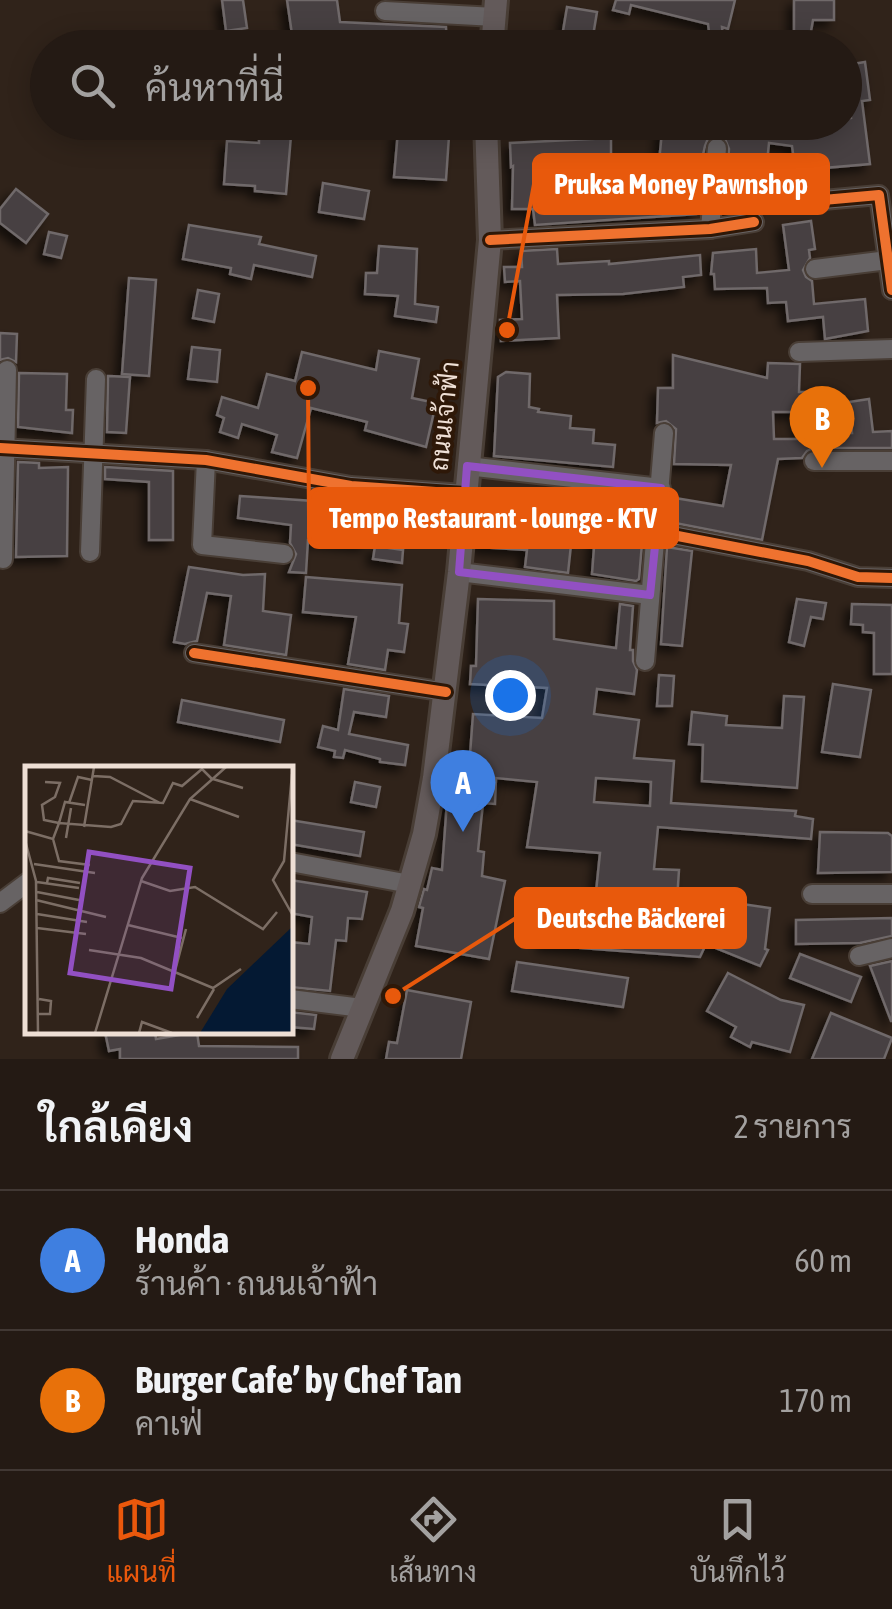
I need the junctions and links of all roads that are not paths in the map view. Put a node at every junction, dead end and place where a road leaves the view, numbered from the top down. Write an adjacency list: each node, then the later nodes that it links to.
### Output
1 (496, 8): 2 (street)
2 (384, 11)
3 (487, 140): 8 (main road, ถนนเจ้าฟ้า)
4 (717, 148): 7 (street)
5 (812, 201): 9 (street)
6 (754, 222): 7 (street)
7 (710, 229): 8 (street)
8 (490, 240): 22 (main road, ถนนเจ้าฟ้า)
9 (888, 260): 10 (street); 11 (street)
10 (816, 269)
11 (892, 290)
12 (892, 350): 13 (street)
13 (799, 352)
14 (6, 370): 17 (street)
15 (96, 379): 18 (street)
16 (664, 433): 23 (street)
17 (3, 448): 18 (street); 28 (street)
18 (94, 452): 19 (street); 26 (street)
19 (206, 460): 24 (street); 27 (street)
20 (814, 461): 21 (street)
21 (892, 461)
22 (466, 466): 23 (street); 24 (main road, ถนนเจ้าฟ้า)
23 (661, 488): 25 (street)
24 (464, 494): 29 (main road, ถนนเจ้าฟ้า)
25 (657, 532): 30 (street); 31 (street)
26 (90, 552)
27 (284, 554)
28 (3, 559)
29 (459, 572): 31 (street); 34 (main road, ถนนเจ้าฟ้า)
30 (892, 578)
31 (650, 594): 33 (street)
32 (194, 653): 34 (street)
33 (645, 662)
34 (446, 692): 37 (main road, ถนนเจ้าฟ้า)
35 (292, 862): 37 (street)
36 (25, 884): 40 (street)
37 (410, 884): 44 (main road, ถนนเจ้าฟ้า)
38 (812, 894): 39 (street)
39 (892, 894)
40 (0, 903)
41 (892, 948): 42 (street)
42 (859, 956)
43 (292, 999): 44 (street)
44 (362, 1008): 45 (main road, ถนนเจ้าฟ้า)
45 (342, 1059)

